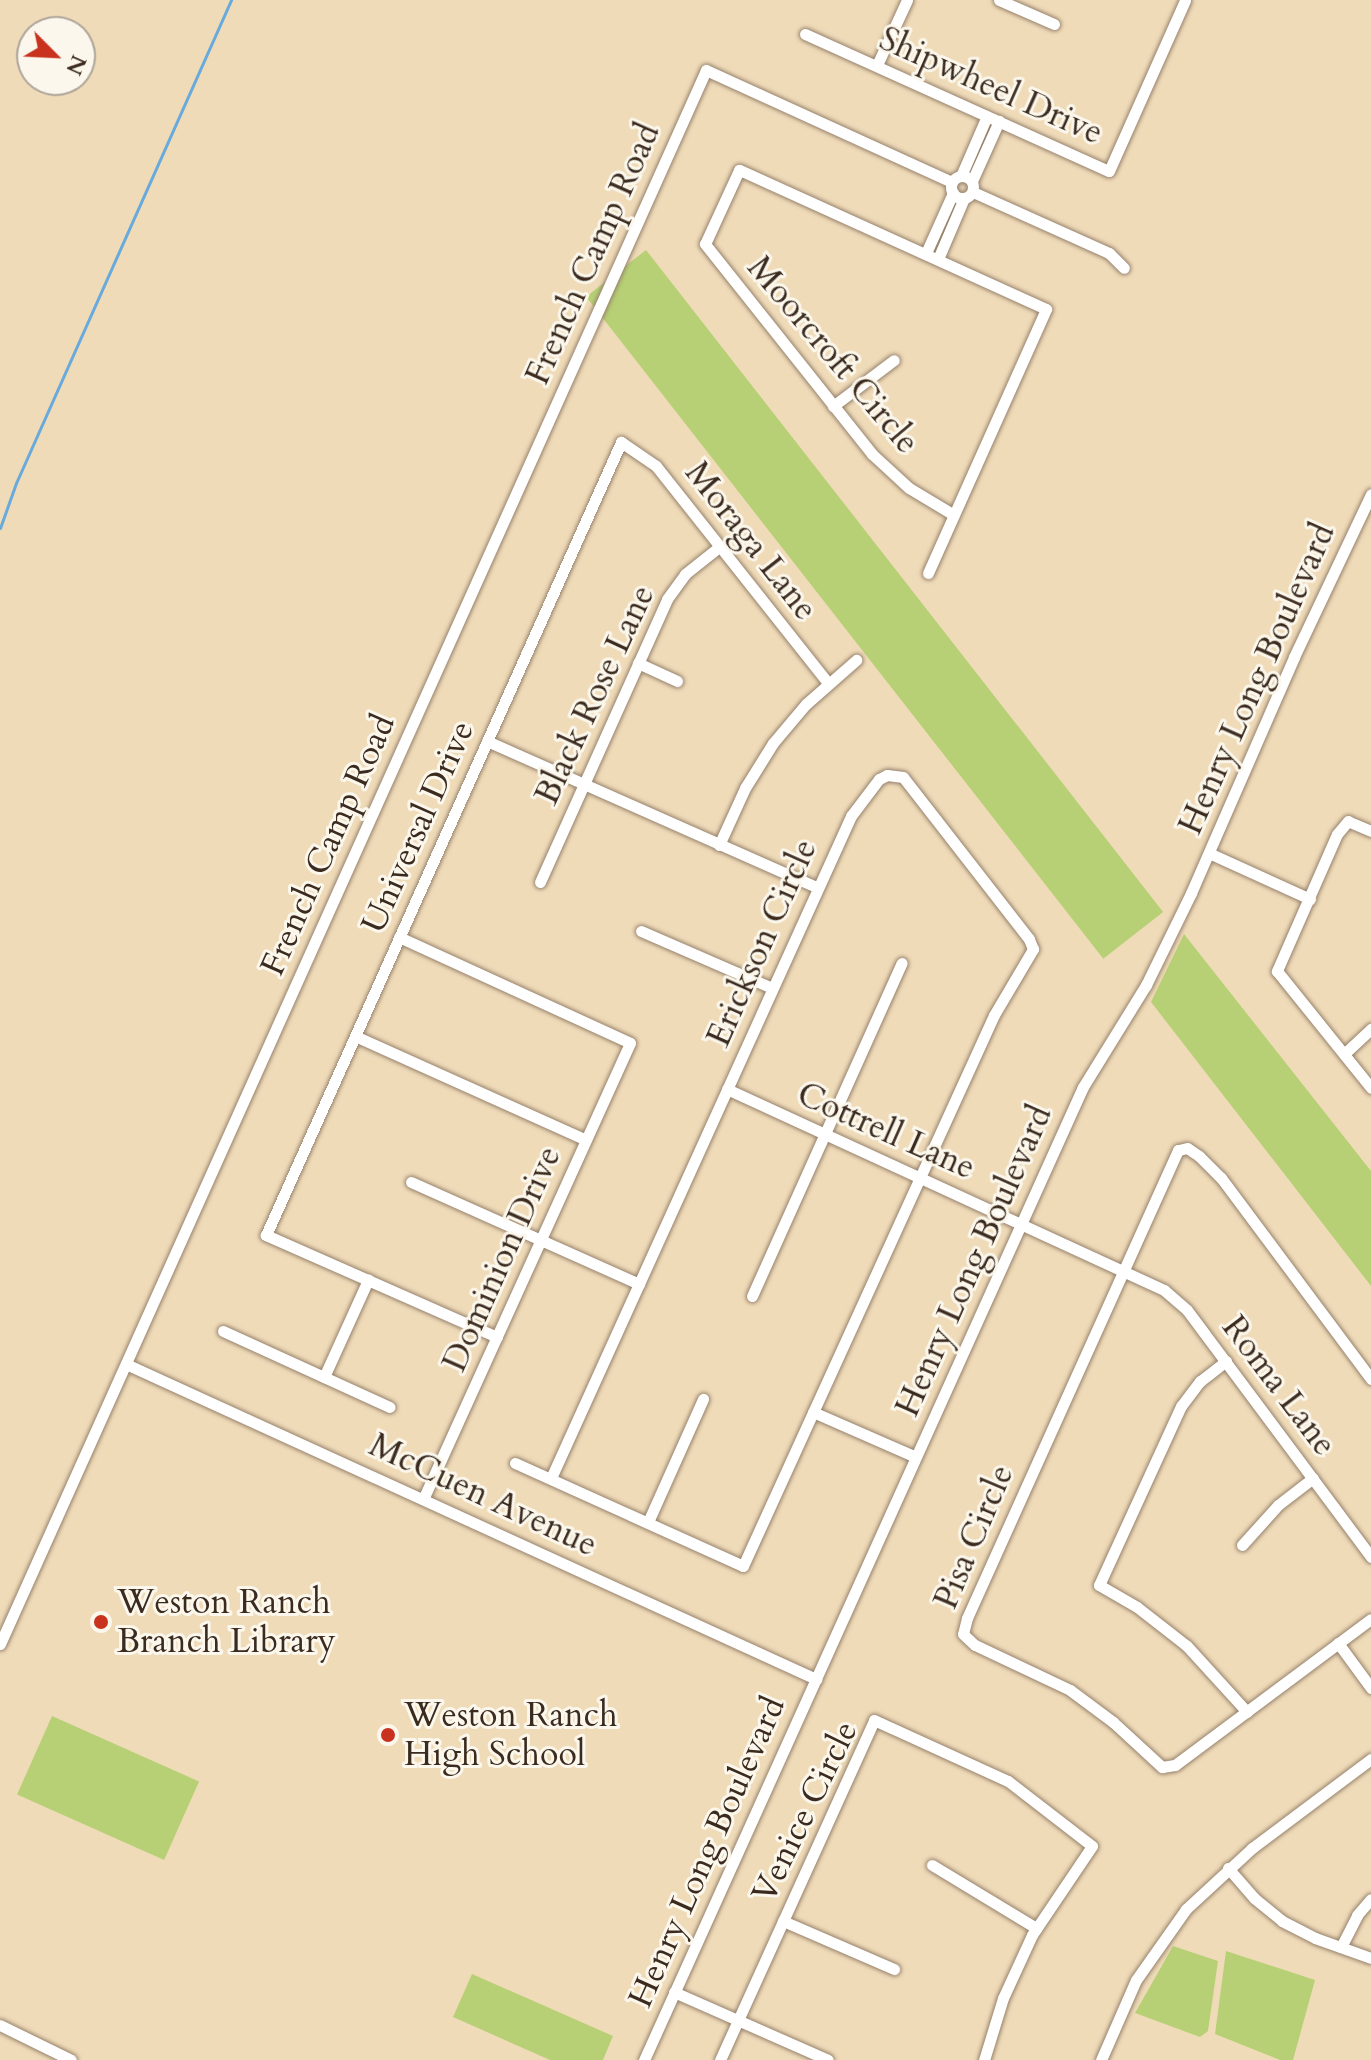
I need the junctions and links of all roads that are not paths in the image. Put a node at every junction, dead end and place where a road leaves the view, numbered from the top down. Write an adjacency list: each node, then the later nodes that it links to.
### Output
1 (907, 0): 6 (street)
2 (999, 0): 4 (street)
3 (1185, 0): 7 (street, Shipwheel Drive)
4 (1054, 24)
5 (805, 34): 6 (street, Shipwheel Drive)
6 (877, 65): 7 (street, Shipwheel Drive)
7 (993, 118): 8 (street)
8 (962, 187): 9 (street); 10 (street); 11 (street); 53 (street, French Camp Road)
9 (926, 253): 10 (street, Moorcroft Circle); 13 (street, Moorcroft Circle)
10 (938, 259): 16 (street, Moorcroft Circle)
11 (1124, 268)
12 (894, 360): 13 (street)
13 (833, 406): 16 (street, Moorcroft Circle)
14 (621, 442): 17 (street, Moraga Lane); 23 (street, Universal Drive)
15 (1371, 494): 27 (street, Henry Long Boulevard)
16 (954, 515): 18 (street)
17 (719, 547): 20 (street, Black Rose Lane); 22 (street, Moraga Lane)
18 (928, 573)
19 (856, 660): 22 (street)
20 (638, 663): 21 (street); 24 (street, Black Rose Lane)
21 (677, 681)
22 (828, 683): 26 (street)
23 (487, 741): 24 (street); 32 (street, Universal Drive)
24 (584, 783): 26 (street); 28 (street, Black Rose Lane)
25 (1371, 831): 30 (street)
26 (719, 845): 29 (street)
27 (1209, 853): 30 (street); 44 (street, Henry Long Boulevard)
28 (540, 882)
29 (818, 888): 34 (street, Erickson Circle); 42 (street, Erickson Circle)
30 (1310, 899): 37 (street)
31 (641, 931): 34 (street)
32 (399, 937): 36 (street, Universal Drive); 41 (street, Dominion Drive)
33 (902, 963): 40 (street)
34 (772, 988): 39 (street, Erickson Circle)
35 (1371, 1029): 37 (street)
36 (355, 1036): 41 (street); 47 (street, Universal Drive)
37 (1344, 1054): 38 (street)
38 (1371, 1088)
39 (727, 1089): 40 (street, Cottrell Lane); 48 (street, Erickson Circle)
40 (825, 1134): 42 (street, Cottrell Lane); 49 (street)
41 (586, 1140): 45 (street, Dominion Drive)
42 (921, 1178): 44 (street, Cottrell Lane); 58 (street, Erickson Circle)
43 (411, 1182): 45 (street)
44 (1022, 1222): 46 (street); 59 (street, Henry Long Boulevard)
45 (541, 1239): 48 (street); 51 (street, Dominion Drive)
46 (1124, 1270): 52 (street, Roma Lane); 55 (street, Pisa Circle); 72 (street, Pisa Circle)
47 (368, 1280): 51 (street); 54 (street)
48 (639, 1284): 61 (street, Erickson Circle)
49 (752, 1296)
50 (223, 1331): 54 (street)
51 (497, 1337): 63 (street, Dominion Drive)
52 (1226, 1361): 62 (street, Roma Lane); 72 (street)
53 (126, 1364): 63 (street, McCuen Avenue); 69 (street, French Camp Road)
54 (324, 1377): 57 (street)
55 (1371, 1379)
56 (703, 1399): 64 (street)
57 (390, 1407)
58 (813, 1412): 59 (street); 64 (street, Erickson Circle)
59 (916, 1457): 70 (street, Henry Long Boulevard)
60 (515, 1463): 61 (street)
61 (551, 1478): 64 (street, Erickson Circle)
62 (1313, 1478): 65 (street); 66 (street, Roma Lane)
63 (424, 1498): 70 (street, McCuen Avenue)
64 (648, 1522)
65 (1242, 1545)
66 (1371, 1557)
67 (1371, 1619): 68 (street, Pisa Circle)
68 (1338, 1643): 71 (street); 72 (street, Pisa Circle)
69 (0, 1644)
70 (816, 1679): 82 (street, Henry Long Boulevard)
71 (1371, 1688)
72 (1247, 1712)
73 (1371, 1759): 75 (street)
74 (932, 1865): 78 (street)
75 (1228, 1868): 79 (street); 90 (street)
76 (1371, 1899): 79 (street)
77 (783, 1921): 78 (street, Venice Circle); 81 (street); 83 (street, Venice Circle)
78 (1036, 1928): 89 (street, Venice Circle)
79 (1341, 1947): 80 (street)
80 (1371, 1958)
81 (894, 1969)
82 (674, 1992): 83 (street); 86 (street, Henry Long Boulevard)
83 (738, 2021): 87 (street, Venice Circle); 88 (street)
84 (0, 2025): 85 (street)
85 (71, 2060)
86 (644, 2060)
87 (720, 2060)
88 (828, 2060)
89 (984, 2060)
90 (1101, 2060)

